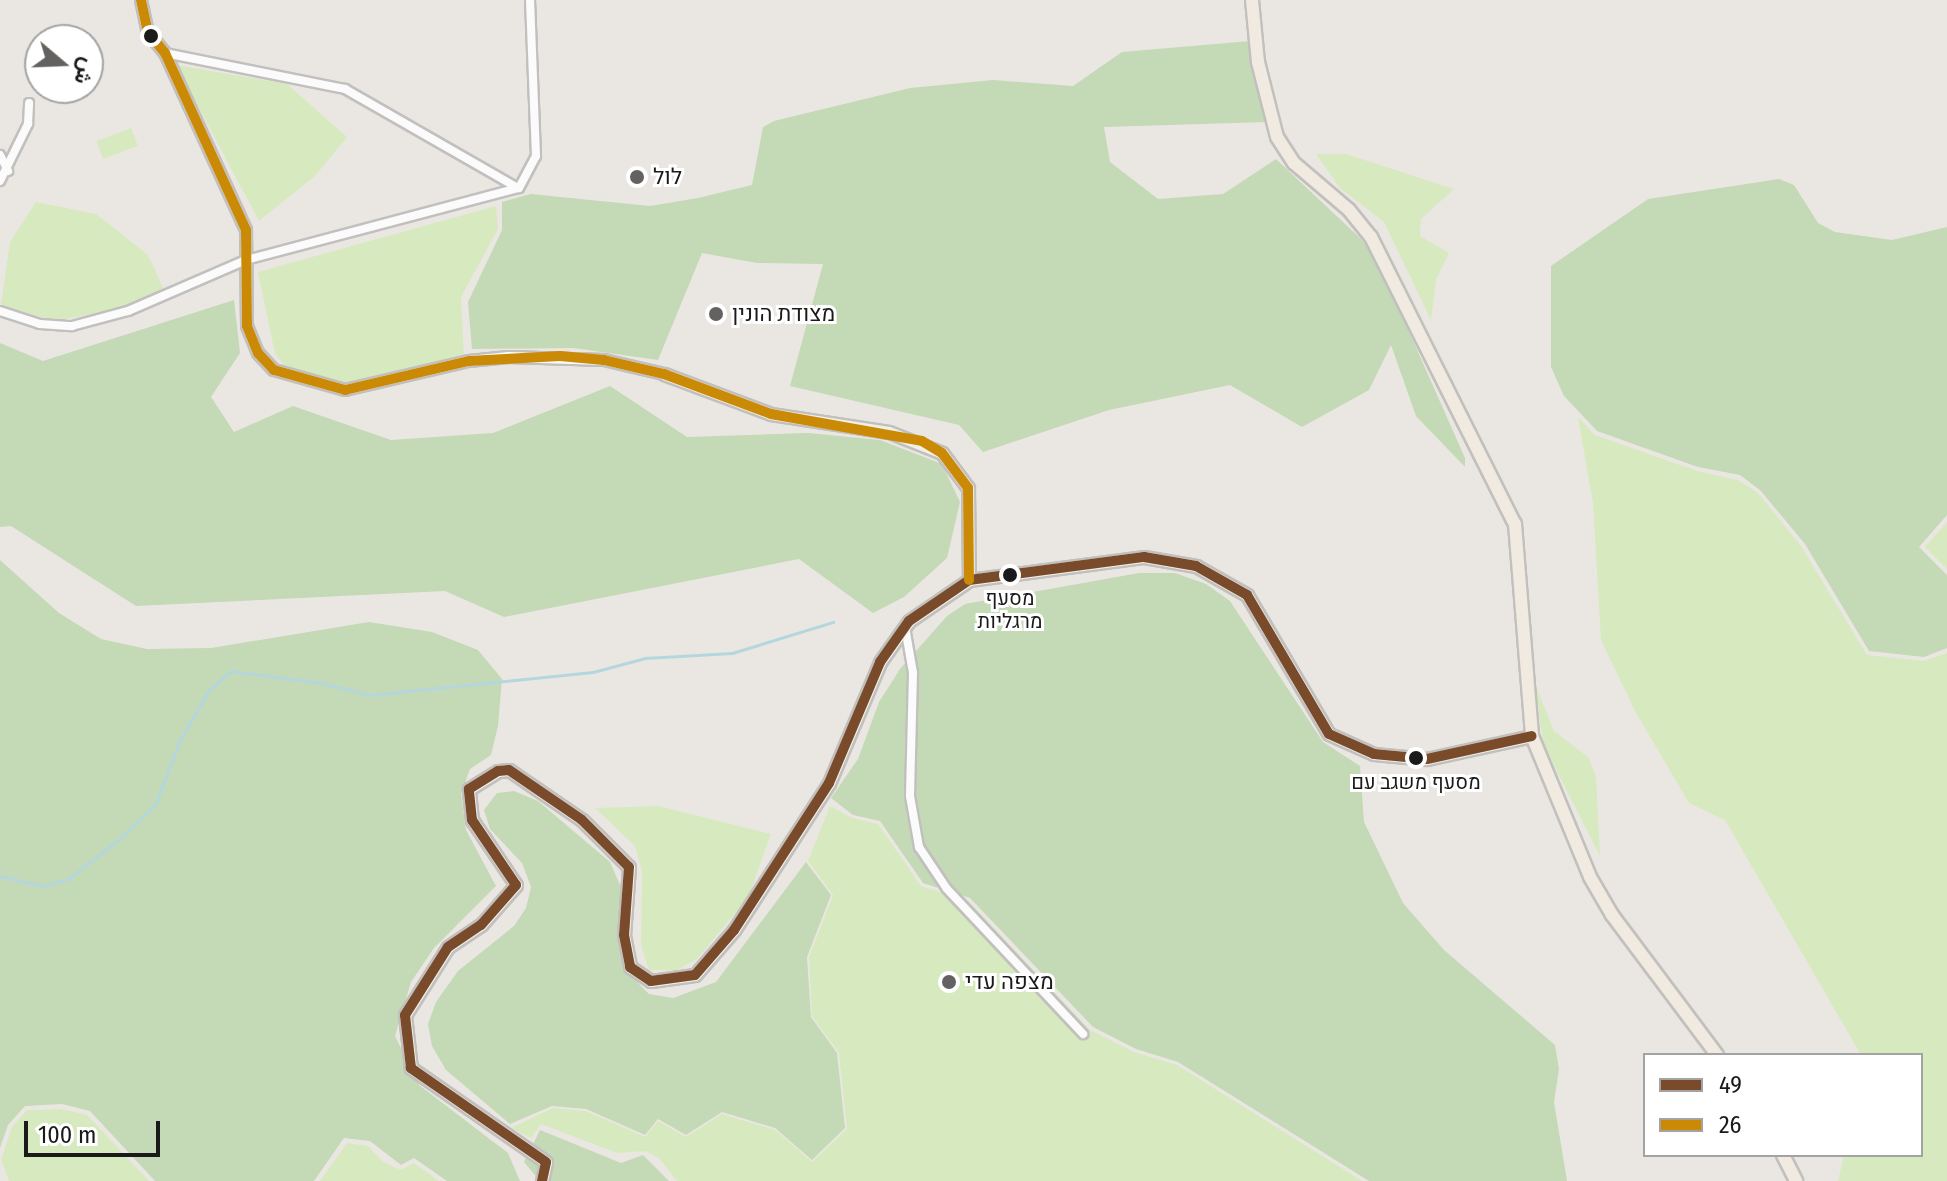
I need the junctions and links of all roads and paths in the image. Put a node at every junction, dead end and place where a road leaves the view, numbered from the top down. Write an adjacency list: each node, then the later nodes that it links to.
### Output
1 (141, 0): 4 (street)
2 (530, 0): 9 (street)
3 (1252, 0): 15 (main road)
4 (165, 53): 9 (street); 10 (street)
5 (29, 104): 7 (street)
6 (0, 155): 7 (street)
7 (8, 171): 8 (street)
8 (0, 181)
9 (519, 188): 10 (street)
10 (246, 260): 11 (street); 12 (street)
11 (0, 311)
12 (664, 374): 13 (main road)
13 (969, 580): 14 (main road); 15 (main road)
14 (905, 626): 16 (street); 19 (main road)
15 (1532, 736): 17 (main road)
16 (1083, 1034)
17 (1716, 1053)
18 (1784, 1157): 20 (main road)
19 (542, 1181)
20 (1796, 1181)

